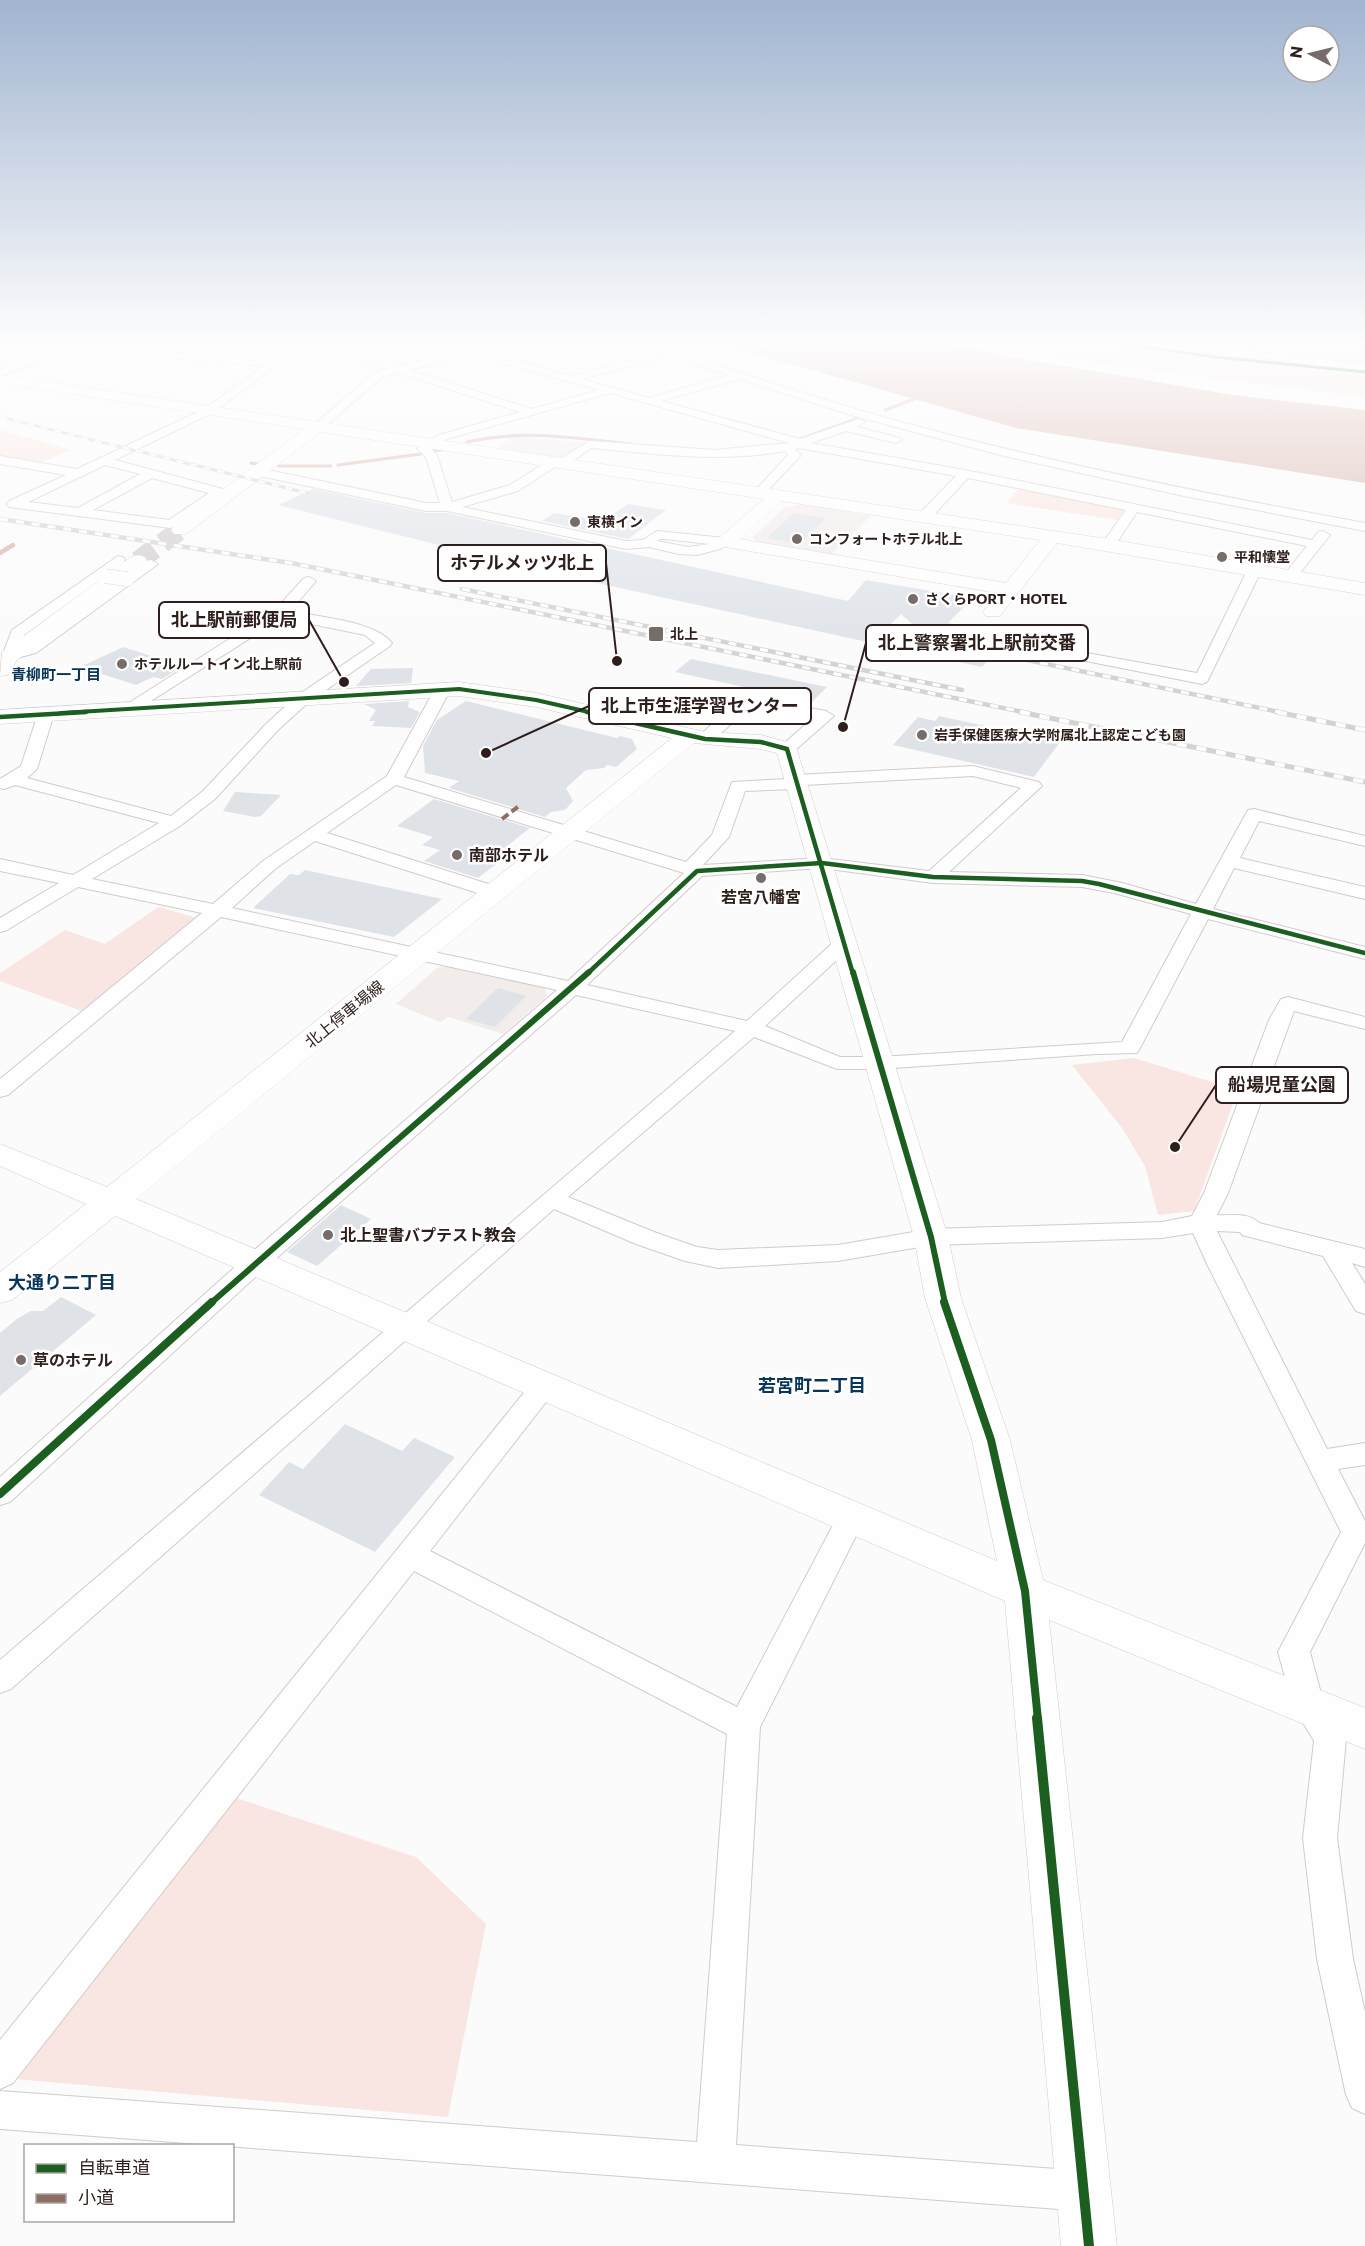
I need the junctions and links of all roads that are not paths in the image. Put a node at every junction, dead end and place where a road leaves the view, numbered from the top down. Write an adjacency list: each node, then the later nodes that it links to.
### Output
1 (128, 449): 12 (street)
2 (290, 449): 14 (street)
3 (423, 449): 23 (street)
4 (474, 449): 13 (street)
5 (581, 449): 13 (street)
6 (635, 449): 7 (street)
7 (780, 449)
8 (789, 449): 19 (street)
9 (825, 449): 17 (street)
10 (995, 449): 27 (street)
11 (0, 460): 15 (street)
12 (104, 460): 15 (street); 16 (street)
13 (559, 462): 19 (street); 23 (street)
14 (259, 472): 23 (street); 28 (street)
15 (77, 473): 22 (street)
16 (149, 474): 25 (street); 25 (street)
17 (965, 474): 24 (street); 26 (street)
18 (1044, 475): 31 (street)
19 (759, 493): 20 (street)
20 (778, 495): 26 (street); 30 (street)
21 (0, 503): 22 (street)
22 (14, 504): 25 (street)
23 (447, 507): 30 (street)
24 (1134, 508): 31 (street); 32 (street)
25 (81, 512)
26 (923, 518): 29 (street)
27 (1365, 527)
28 (180, 530)
29 (1052, 537): 32 (street); 38 (street)
30 (725, 542): 38 (street)
31 (1315, 544): 35 (street)
32 (1108, 545): 34 (street)
33 (133, 569): 36 (street); 36 (street, bridge); 43 (street)
34 (1255, 569): 35 (street); 42 (street)
35 (1291, 575): 39 (street)
36 (101, 576): 43 (street)
37 (309, 581): 41 (street)
38 (1010, 589): 40 (street)
39 (1365, 589)
40 (993, 612)
41 (280, 613): 45 (street); 46 (street)
42 (1021, 640)
43 (5, 663)
44 (439, 690): 45 (street); 49 (street); 51 (street)
45 (304, 698): 46 (street); 53 (street)
46 (129, 708): 47 (street)
47 (46, 714): 48 (street); 52 (street)
48 (0, 717)
49 (697, 737): 50 (street); 50 (street); 54 (street, 北上停車場線)
50 (792, 771): 58 (street); 60 (street); 61 (street)
51 (394, 779): 54 (street); 55 (street)
52 (6, 783): 53 (street)
53 (174, 822): 62 (street)
54 (569, 832): 60 (street); 63 (street, 北上停車場線)
55 (314, 835): 63 (street); 65 (street)
56 (1365, 841): 57 (street)
57 (1228, 861): 64 (street); 66 (street)
58 (822, 863): 60 (street); 61 (street); 68 (street)
59 (0, 865): 62 (street)
60 (693, 870): 71 (street)
61 (933, 877): 66 (street)
62 (76, 880): 65 (street); 67 (street)
63 (495, 892): 69 (street, 北上停車場線)
64 (1365, 893)
65 (218, 910): 69 (street); 75 (street)
66 (1201, 911): 70 (street); 74 (street)
67 (0, 926)
68 (844, 943): 73 (street); 74 (street)
69 (419, 953): 71 (street); 78 (street, 北上停車場線)
70 (1365, 953)
71 (573, 987): 73 (street); 83 (street)
72 (1365, 1023): 79 (street)
73 (751, 1028): 74 (street); 77 (street)
74 (879, 1063): 80 (street)
75 (0, 1089)
76 (0, 1154): 78 (street)
77 (551, 1199): 80 (street); 86 (street)
78 (112, 1201): 83 (street); 84 (street, 北上停車場線)
79 (1201, 1223): 80 (street); 81 (street); 89 (street)
80 (931, 1237): 94 (street)
81 (1332, 1250): 82 (street); 85 (street)
82 (1365, 1258)
83 (254, 1264): 86 (street); 90 (street)
84 (0, 1291)
85 (1365, 1305)
86 (406, 1326): 87 (street); 95 (street)
87 (544, 1386): 91 (street); 93 (street)
88 (1365, 1454): 89 (street)
89 (1320, 1461): 92 (street)
90 (0, 1494)
91 (852, 1516): 94 (street); 97 (street)
92 (1360, 1531): 96 (street)
93 (409, 1554): 97 (street); 99 (street)
94 (1025, 1591): 96 (street); 103 (street)
95 (0, 1679)
96 (1309, 1706): 98 (street); 100 (street)
97 (744, 1726): 102 (street)
98 (1365, 1729)
99 (0, 2070)
100 (1365, 2095)
101 (0, 2110): 102 (street)
102 (715, 2163): 103 (street)
103 (1084, 2191): 104 (street)
104 (1089, 2246)

